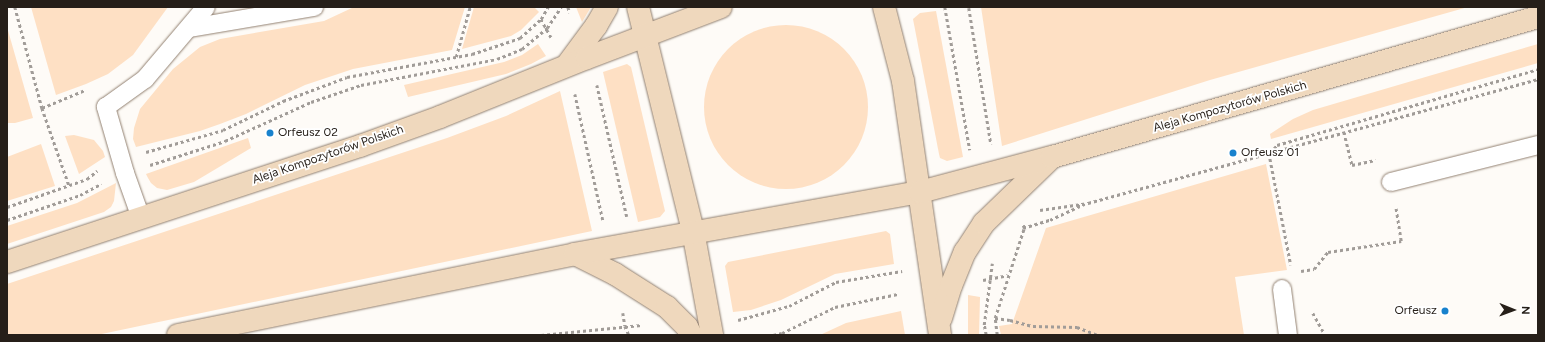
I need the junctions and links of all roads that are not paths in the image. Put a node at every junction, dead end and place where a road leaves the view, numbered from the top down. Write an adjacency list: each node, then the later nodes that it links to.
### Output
1 (206, 7): 8 (lane)
2 (314, 7): 8 (lane)
3 (607, 7): 10 (street)
4 (638, 7): 9 (street)
5 (721, 7): 9 (street, Aleja Kompozytorów Polskich)
6 (884, 7): 14 (street)
7 (1538, 17): 12 (street, Aleja Kompozytorów Polskich)
8 (190, 28): 15 (lane)
9 (645, 36): 10 (street, Aleja Kompozytorów Polskich); 16 (street)
10 (566, 67): 15 (street, Aleja Kompozytorów Polskich)
11 (1538, 145): 13 (lane)
12 (1052, 157): 14 (street, Aleja Kompozytorów Polskich); 20 (street)
13 (1392, 182)
14 (920, 192): 16 (street, Aleja Kompozytorów Polskich); 20 (street)
15 (141, 218): 18 (street, Aleja Kompozytorów Polskich)
16 (693, 231): 17 (street); 23 (street)
17 (575, 254): 21 (street); 22 (street)
18 (7, 262)
19 (1282, 290): 24 (lane)
20 (939, 330)
21 (178, 335)
22 (691, 335)
23 (712, 335)
24 (1288, 335)

